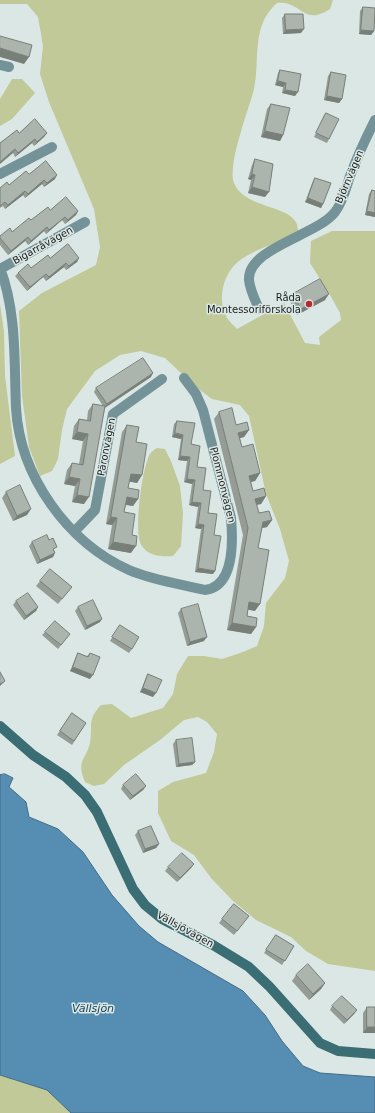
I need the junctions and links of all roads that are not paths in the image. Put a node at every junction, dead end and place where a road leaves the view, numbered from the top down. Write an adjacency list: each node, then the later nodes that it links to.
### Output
1 (375, 120): 6 (street, Björnvägen)
2 (52, 147): 3 (street)
3 (0, 174)
4 (85, 222): 5 (street, Bigarråvägen)
5 (0, 268): 9 (street, Plommonvägen)
6 (259, 309)
7 (184, 378): 9 (street, Plommonvägen)
8 (162, 379): 9 (street, Päronvägen)
9 (76, 531)
10 (0, 726): 11 (street, Vällsjövägen)
11 (375, 1054)

